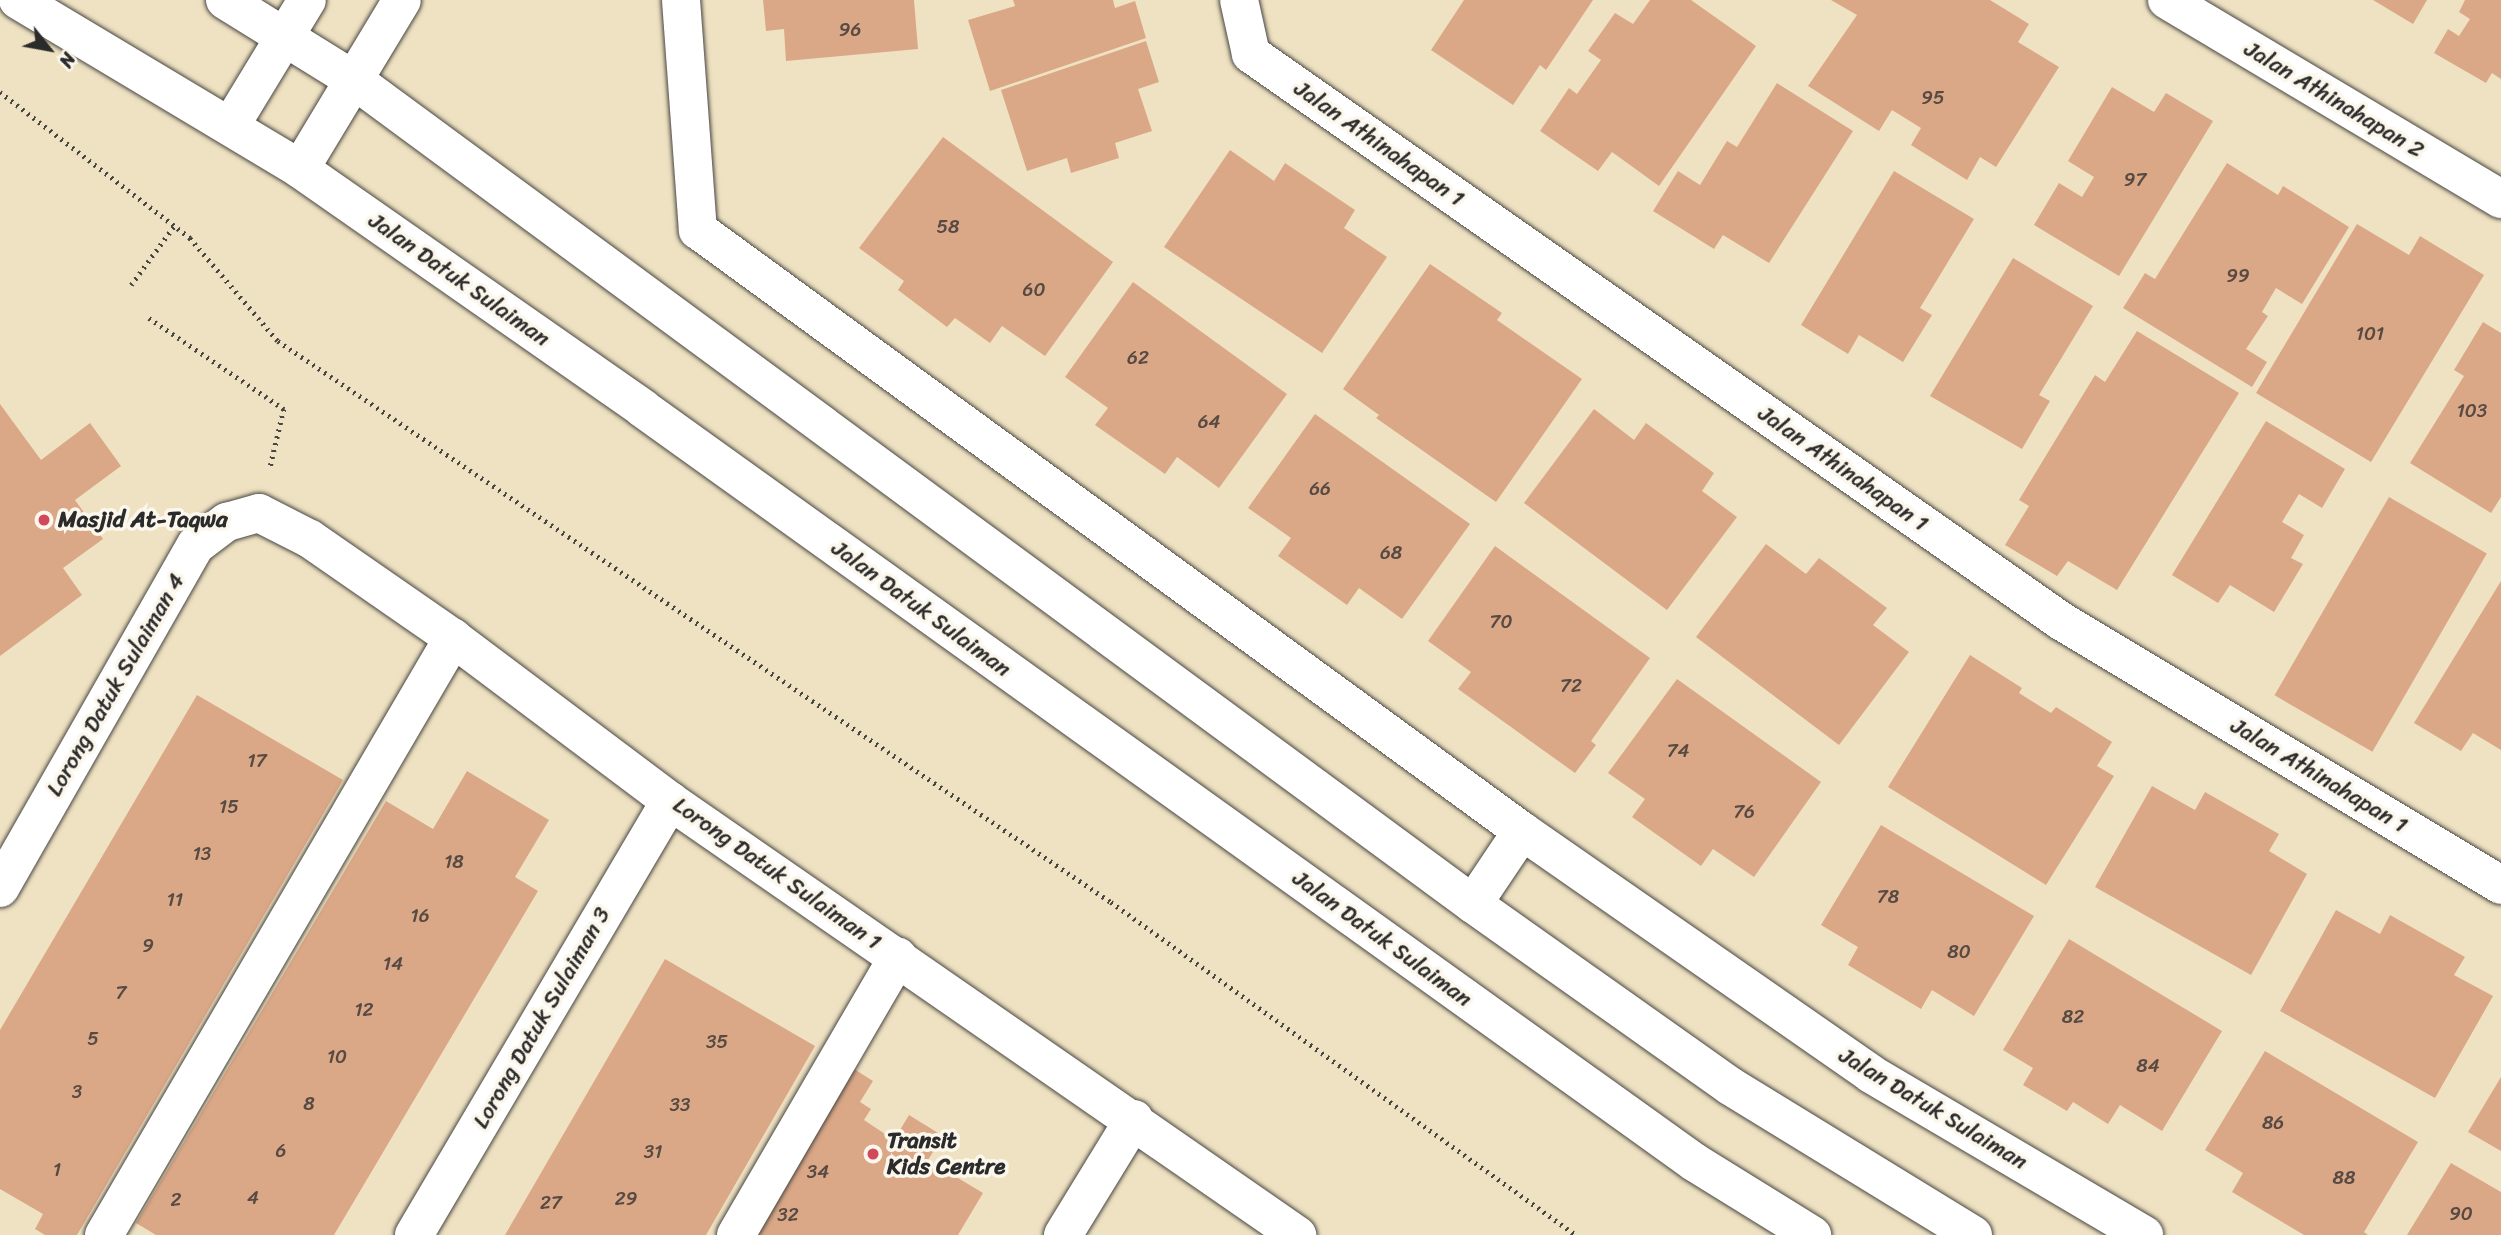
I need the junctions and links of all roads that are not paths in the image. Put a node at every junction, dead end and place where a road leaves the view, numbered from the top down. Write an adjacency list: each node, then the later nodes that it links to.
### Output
1 (18, 0): 10 (street, Jalan Datuk Sulaiman)
2 (225, 0): 8 (street)
3 (307, 0): 8 (street)
4 (402, 0): 9 (street)
5 (1240, 0): 17 (street, Jalan Athinahapan 1)
6 (2166, 0): 12 (street, Jalan Athinahapan 2)
7 (682, 7): 16 (street, Jalan Datuk Sulaiman)
8 (286, 36): 9 (street); 10 (street)
9 (354, 80): 11 (street); 19 (street)
10 (231, 125): 11 (street, Jalan Datuk Sulaiman)
11 (300, 169): 27 (street, Jalan Datuk Sulaiman)
12 (2501, 200)
13 (259, 513): 14 (street, Lorong Datuk Sulaiman 1); 18 (street, Lorong Datuk Sulaiman 4)
14 (453, 638): 15 (street, Lorong Datuk Sulaiman 1); 22 (street)
15 (670, 801): 20 (street, Lorong Datuk Sulaiman 1); 23 (street, Lorong Datuk Sulaiman 3)
16 (1522, 831): 19 (street); 29 (street, Jalan Datuk Sulaiman)
17 (2501, 885)
18 (0, 888)
19 (1473, 904): 28 (street)
20 (898, 957): 21 (street, Lorong Datuk Sulaiman 1); 24 (street)
21 (1133, 1119): 25 (street); 26 (street, Lorong Datuk Sulaiman 1)
22 (104, 1235)
23 (414, 1235)
24 (736, 1235)
25 (1063, 1235)
26 (1297, 1235)
27 (1812, 1235)
28 (1973, 1235)
29 (2144, 1235)

